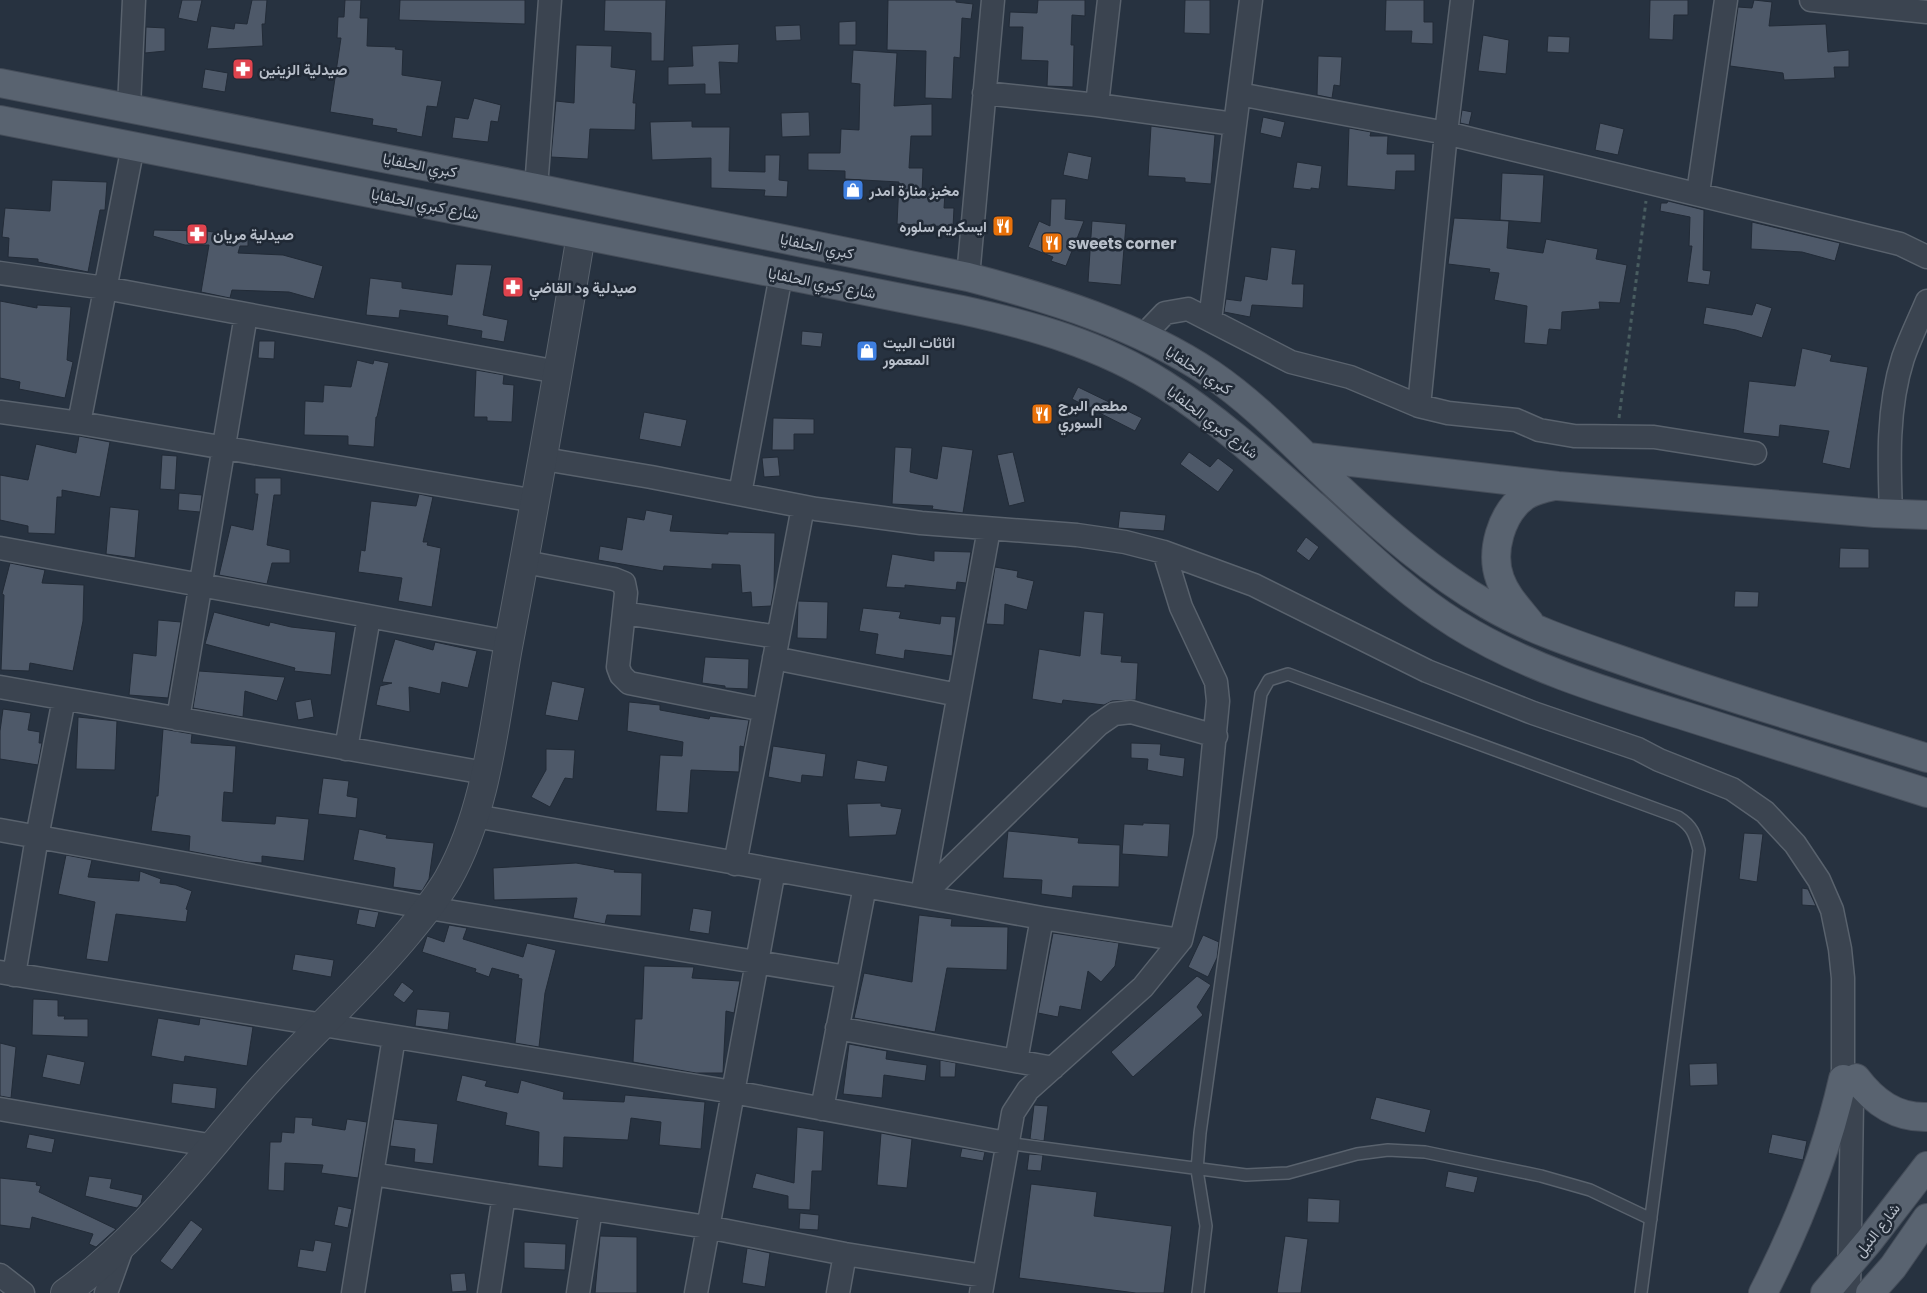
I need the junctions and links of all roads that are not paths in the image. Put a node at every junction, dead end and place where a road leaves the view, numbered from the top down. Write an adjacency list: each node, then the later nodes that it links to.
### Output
1 (134, 0): 14 (street)
2 (550, 0): 19 (street)
3 (993, 0): 11 (street)
4 (1109, 0): 13 (street)
5 (1251, 0): 12 (street)
6 (1462, 0): 17 (street)
7 (1726, 0): 20 (street)
8 (1811, 0): 9 (street)
9 (1927, 12)
10 (0, 82): 14 (main road, كبري الحلفايا)
11 (984, 93): 13 (street); 25 (street)
12 (1239, 94): 16 (street); 17 (street)
13 (1097, 105): 16 (street)
14 (129, 107): 19 (main road, كبري الحلفايا)
15 (0, 120): 18 (main road, شارع كبري الحلفايا)
16 (1234, 124): 29 (street)
17 (1446, 133): 20 (street); 32 (street)
18 (134, 146): 21 (main road, شارع كبري الحلفايا); 26 (street)
19 (536, 188): 25 (main road, كبري الحلفايا)
20 (1698, 193): 22 (street)
21 (580, 235): 24 (main road, شارع كبري الحلفايا); 31 (street)
22 (1927, 257)
23 (0, 273): 26 (street)
24 (781, 275): 40 (street); 64 (main road, شارع كبري الحلفايا)
25 (968, 277): 30 (main road, كبري الحلفايا)
26 (105, 288): 28 (street); 34 (street)
27 (1927, 301): 43 (street)
28 (246, 315): 31 (street); 35 (street)
29 (1210, 320): 30 (street); 32 (street)
30 (1143, 336): 37 (main road, كبري الحلفايا)
31 (558, 372): 38 (street)
32 (1419, 406): 36 (street)
33 (0, 412): 34 (street)
34 (79, 423): 35 (street)
35 (224, 448): 41 (street); 49 (street)
36 (1755, 453)
37 (1308, 457): 39 (main road); 52 (main road, كبري الحلفايا)
38 (544, 459): 40 (street); 41 (street)
39 (1558, 486): 43 (main road); 52 (main road)
40 (740, 494): 42 (street)
41 (536, 501): 48 (street)
42 (803, 507): 45 (street); 54 (street)
43 (1891, 514): 44 (main road)
44 (1927, 515)
45 (989, 529): 47 (street); 56 (street)
46 (0, 548): 49 (street)
47 (1164, 552): 60 (street); 83 (street)
48 (525, 562): 50 (street); 53 (street)
49 (201, 585): 51 (street); 59 (street)
50 (624, 613): 54 (street); 58 (street)
51 (369, 617): 53 (street); 61 (street)
52 (1536, 631): 62 (main road, كبري الحلفايا)
53 (509, 642): 63 (street)
54 (776, 647): 56 (street); 58 (street)
55 (0, 687): 57 (street)
56 (958, 695): 71 (street)
57 (64, 699): 59 (street); 67 (street)
58 (764, 710): 68 (street)
59 (178, 719): 61 (street)
60 (1216, 736): 71 (street); 74 (street)
61 (346, 748): 63 (street)
62 (1927, 758)
63 (484, 773): 65 (street)
64 (1927, 793)
65 (474, 816): 68 (street); 72 (street)
66 (0, 830): 67 (street)
67 (37, 837): 72 (street); 76 (street)
68 (735, 864): 69 (street)
69 (774, 870): 70 (street); 75 (street)
70 (865, 886): 71 (street); 77 (street)
71 (922, 896): 73 (street)
72 (429, 908): 75 (street); 78 (street)
73 (1042, 918): 74 (street); 81 (street)
74 (1181, 940): 82 (street)
75 (758, 963): 77 (street); 84 (street)
76 (7, 974): 78 (street)
77 (847, 977): 79 (street)
78 (322, 1026): 80 (street); 89 (street)
79 (837, 1028): 81 (street); 85 (street)
80 (394, 1037): 84 (street); 92 (street)
81 (1016, 1061): 82 (street)
82 (1053, 1068): 88 (street)
83 (1850, 1086): 87 (main road); 100 (street); 113 (main road)
84 (733, 1092): 85 (street); 97 (street)
85 (822, 1108): 88 (street)
86 (0, 1109): 89 (street)
87 (1927, 1117)
88 (1006, 1143): 91 (lane); 102 (street)
89 (214, 1146): 98 (street)
90 (1927, 1166): 100 (main road, شارع النيل)
91 (1197, 1170): 96 (lane); 96 (lane); 111 (lane)
92 (372, 1174): 93 (street); 106 (street)
93 (504, 1195): 94 (street); 107 (street)
94 (591, 1209): 97 (street); 108 (street)
95 (1927, 1218): 116 (main road)
96 (1651, 1219): 112 (lane)
97 (708, 1226): 99 (street); 109 (street)
98 (122, 1248): 104 (street); 105 (street)
99 (845, 1254): 102 (street); 110 (street)
100 (1849, 1265): 114 (main road, شارع النيل); 115 (street)
101 (0, 1275): 103 (street)
102 (983, 1285)
103 (23, 1293)
104 (65, 1293)
105 (106, 1293)
106 (353, 1293)
107 (489, 1293)
108 (578, 1293)
109 (696, 1293)
110 (838, 1293)
111 (1198, 1293)
112 (1641, 1293)
113 (1763, 1293)
114 (1826, 1293)
115 (1849, 1293)
116 (1870, 1293)

